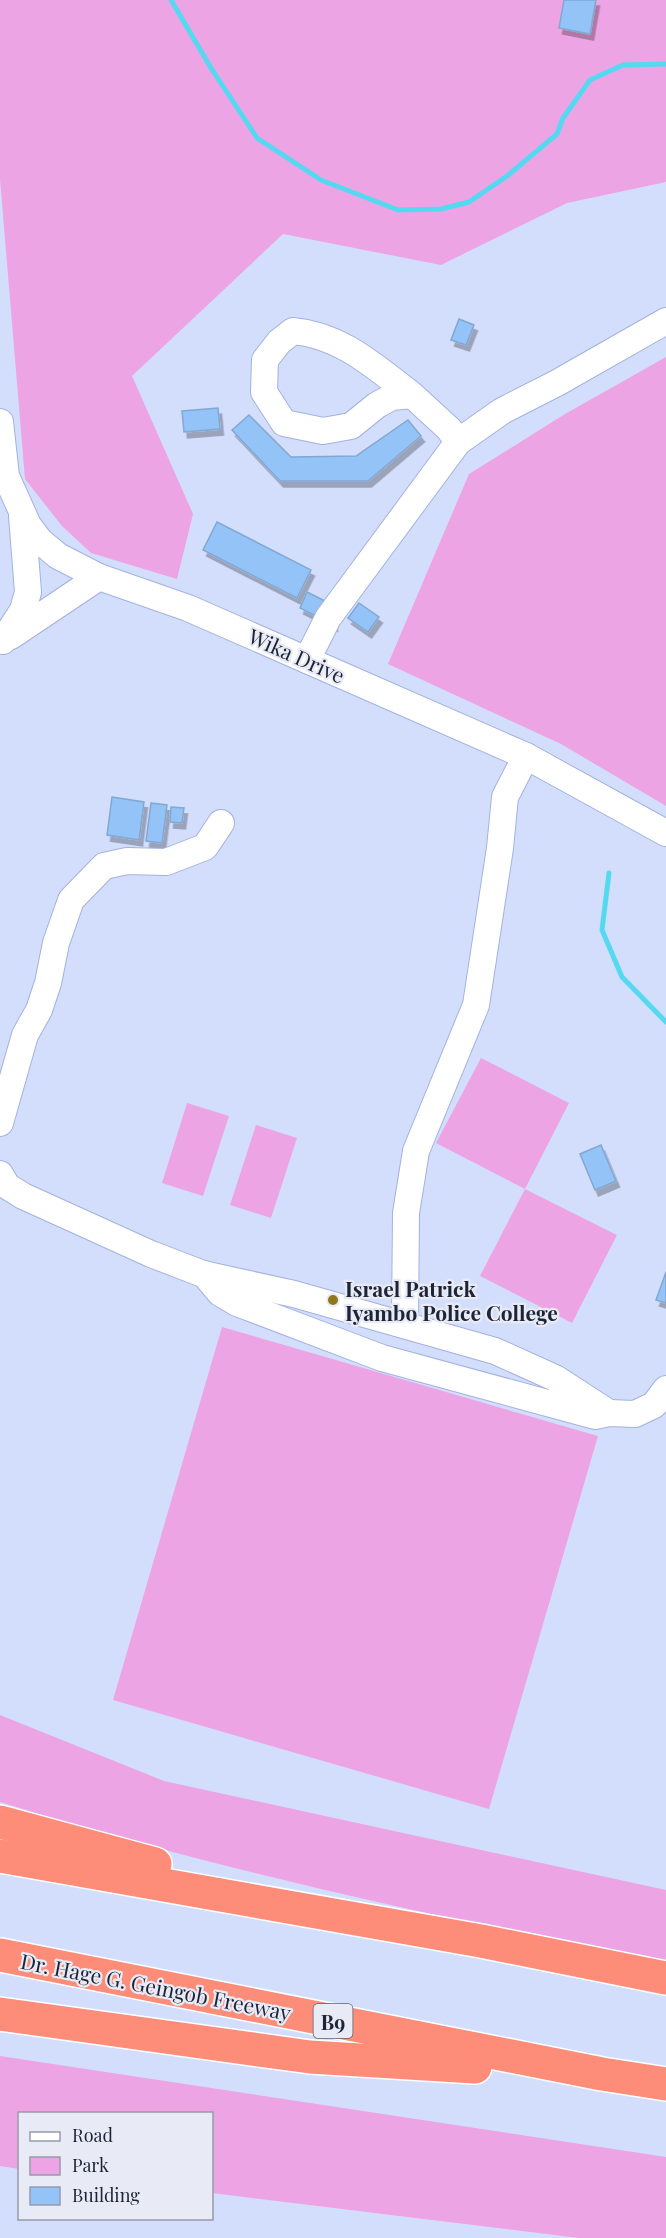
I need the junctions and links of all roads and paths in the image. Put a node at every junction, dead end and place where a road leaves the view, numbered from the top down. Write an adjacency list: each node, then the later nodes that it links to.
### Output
1 (666, 321): 4 (street)
2 (412, 394): 2 (street); 4 (street)
3 (0, 422): 5 (street, Wika Drive)
4 (458, 442): 7 (street)
5 (21, 508): 6 (street, Wika Drive); 6 (street)
6 (99, 576): 7 (street, Wika Drive)
7 (307, 660): 8 (street, Wika Drive)
8 (526, 756): 10 (street, Wika Drive); 14 (street)
9 (222, 824): 11 (street)
10 (666, 833)
11 (0, 1124)
12 (0, 1174): 13 (street)
13 (203, 1274): 14 (street); 16 (street)
14 (405, 1323): 16 (street)
15 (666, 1389): 16 (street)
16 (609, 1413)
17 (0, 1822): 19 (highway)
18 (0, 1856): 19 (highway)
19 (357, 1919): 21 (highway)
20 (0, 1955): 23 (highway, Dr. Hage G. Geingob Freeway / B9)
21 (666, 1978)
22 (0, 2014): 23 (highway)
23 (602, 2074): 24 (highway, Dr. Hage G. Geingob Freeway / B9)
24 (666, 2084)

